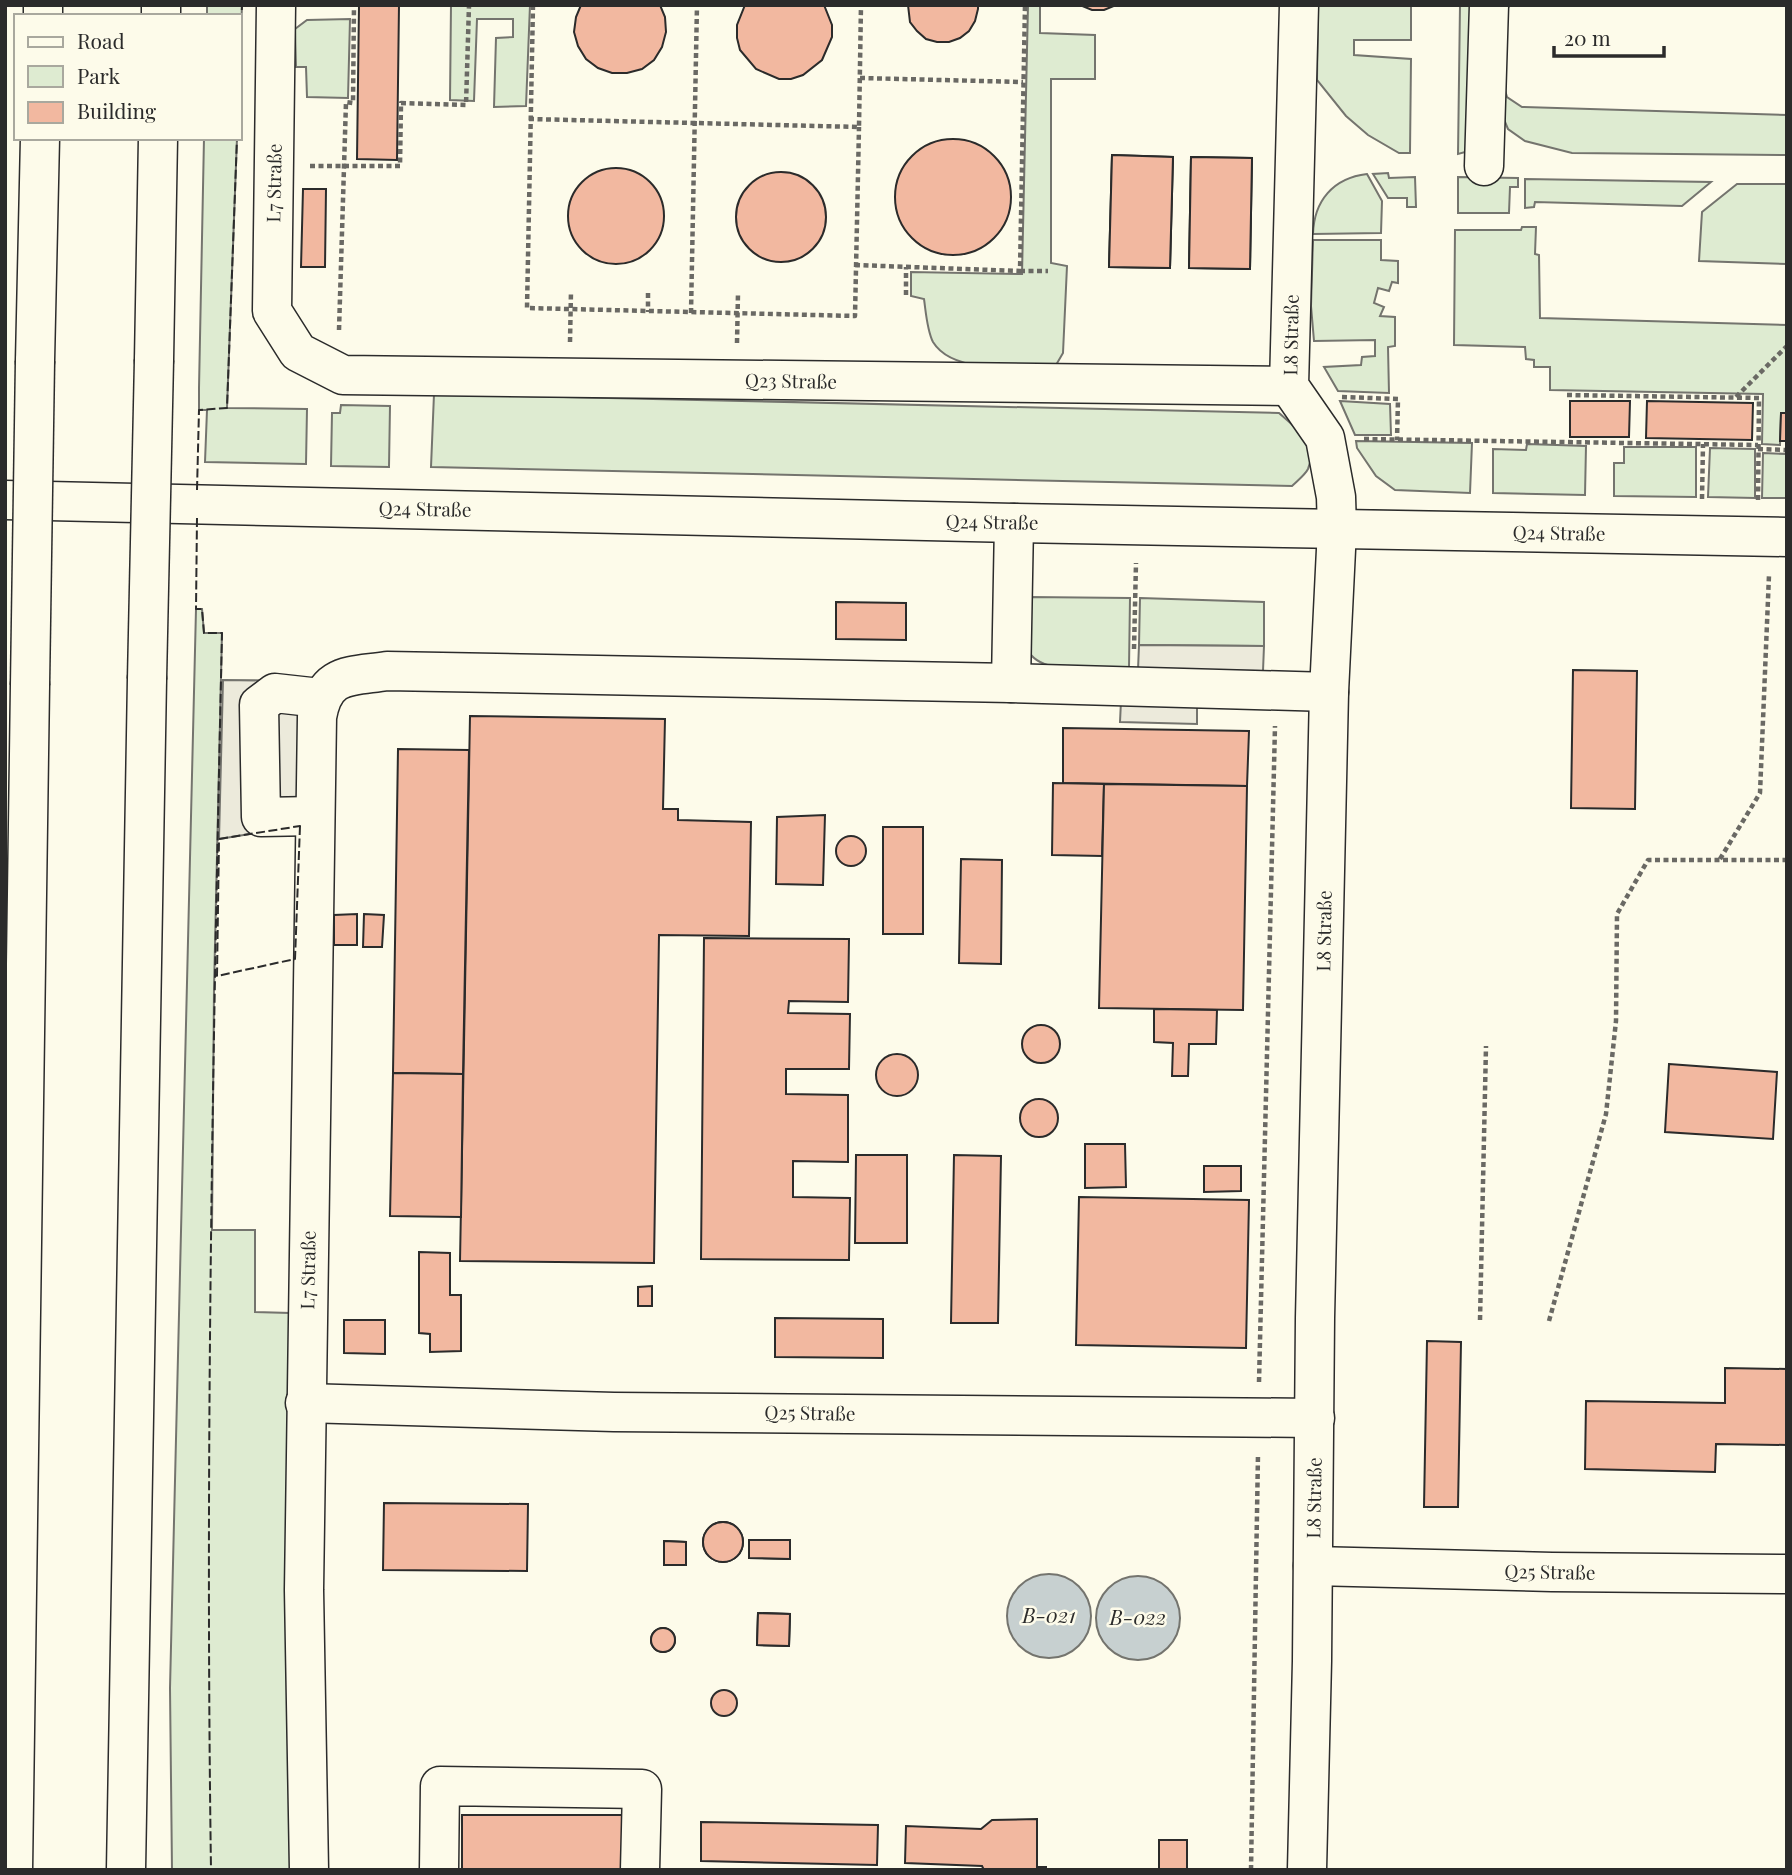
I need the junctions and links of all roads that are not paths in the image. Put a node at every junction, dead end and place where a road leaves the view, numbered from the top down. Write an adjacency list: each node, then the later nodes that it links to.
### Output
1 (276, 5): 7 (main road, L7 Straße)
2 (1298, 5): 8 (main road, L8 Straße)
3 (1489, 5): 6 (main road)
4 (40, 140): 21 (main road, bridge)
5 (158, 140): 22 (main road, bridge)
6 (1484, 166)
7 (298, 352): 8 (main road, Q23 Straße)
8 (1293, 391): 12 (main road, L8 Straße)
9 (5, 500): 10 (main road, Q24 Straße)
10 (1014, 523): 12 (main road, Q24 Straße); 13 (main road)
11 (1772, 526): 12 (main road, Q24 Straße)
12 (1338, 529): 15 (main road, L8 Straße)
13 (1011, 683): 14 (main road); 15 (main road)
14 (329, 688): 16 (main road, L7 Straße); 16 (main road)
15 (1329, 692): 18 (main road, L8 Straße)
16 (315, 816): 17 (main road, L7 Straße)
17 (305, 1403): 18 (main road, Q25 Straße); 23 (main road, L7 Straße)
18 (1315, 1418): 19 (main road, L8 Straße)
19 (1313, 1566): 20 (main road, Q25 Straße); 26 (main road, L8 Straße)
20 (1787, 1574)
21 (13, 1870)
22 (126, 1870)
23 (309, 1870)
24 (439, 1870): 25 (main road)
25 (640, 1870)
26 (1307, 1870)

